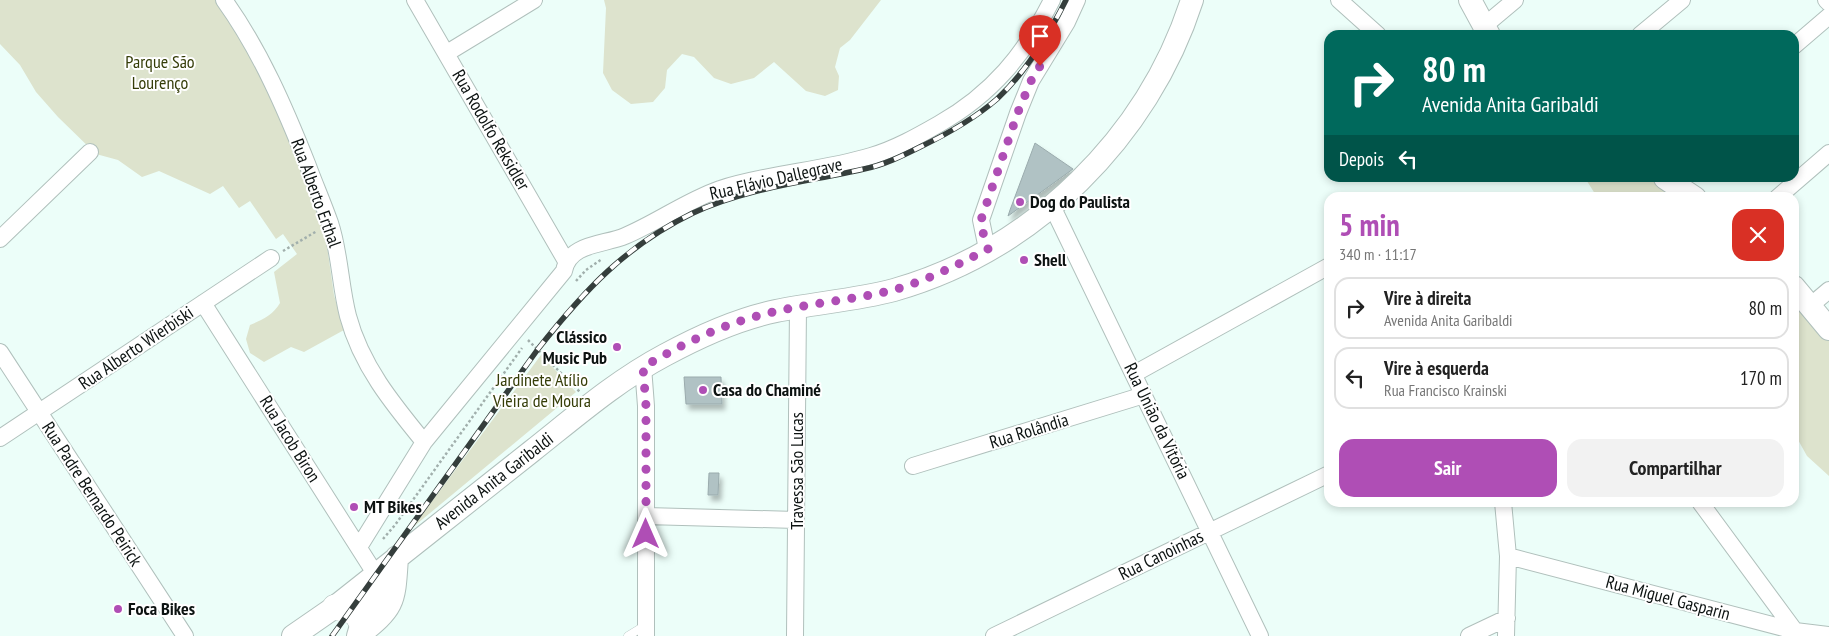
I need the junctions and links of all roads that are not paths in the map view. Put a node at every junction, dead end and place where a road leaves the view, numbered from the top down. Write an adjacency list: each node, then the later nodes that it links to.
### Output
1 (224, 0): 44 (street, Rua Alberto Erthal)
2 (415, 0): 18 (street, Rua Rodolfo Reksidler)
3 (534, 0): 18 (street)
4 (1052, 0): 30 (street, Rua Flávio Dallegrave)
5 (1076, 0): 28 (street)
6 (1192, 0): 26 (main road, Avenida Anita Garibaldi)
7 (1339, 0): 14 (street)
8 (1470, 0): 15 (main road)
9 (1515, 0): 15 (street)
10 (1682, 0): 16 (street)
11 (1826, 0): 12 (street)
12 (1829, 3)
13 (1829, 16): 17 (street)
14 (1372, 30)
15 (1486, 30)
16 (1646, 30)
17 (1799, 42)
18 (447, 53): 30 (street, Rua Rodolfo Reksidler)
19 (90, 152): 27 (street)
20 (1829, 153): 21 (street)
21 (1799, 179)
22 (1671, 182): 24 (main road)
23 (1795, 182): 25 (street)
24 (1686, 192)
25 (1784, 192)
26 (1052, 206): 28 (main road, Avenida Anita Garibaldi); 40 (street, Rua União da Vitória)
27 (0, 238)
28 (988, 249): 36 (main road, Avenida Anita Garibaldi)
29 (271, 258): 34 (street, Rua Alberto Wierbiski)
30 (566, 261): 44 (street, Rua Flávio Dallegrave)
31 (1324, 269): 40 (street)
32 (1829, 290): 35 (street)
33 (1799, 293): 35 (main road)
34 (203, 303): 42 (street, Rua Alberto Wierbiski); 52 (street, Rua Jacob Biron)
35 (1810, 306): 37 (main road)
36 (798, 307): 39 (main road, Avenida Anita Garibaldi); 50 (street, Travessa São Lucas)
37 (1829, 329)
38 (0, 352): 42 (street, Rua Padre Bernardo Peirick)
39 (643, 367): 49 (street); 54 (main road, Avenida Anita Garibaldi)
40 (1134, 374): 41 (street, Rua União da Vitória)
41 (1144, 395): 45 (street, Rua Rolândia); 51 (street, Rua União da Vitória)
42 (39, 412): 43 (street, Rua Alberto Wierbiski); 62 (street, Rua Padre Bernardo Peirick)
43 (0, 438)
44 (424, 442): 52 (street, Rua Flávio Dallegrave)
45 (913, 466)
46 (1324, 476): 51 (street, Rua Canoinhas)
47 (1503, 507): 53 (street)
48 (1704, 507): 60 (street)
49 (646, 516): 50 (street); 58 (street)
50 (796, 520): 65 (street, Travessa São Lucas)
51 (1210, 531): 66 (street, Rua Canoinhas); 67 (street, Rua União da Vitória)
52 (358, 548): 55 (street, Rua Jacob Biron)
53 (1508, 556): 57 (street); 60 (street, Rua Miguel Gasparin)
54 (397, 557): 55 (main road, Avenida Anita Garibaldi); 59 (main road)
55 (376, 575): 56 (main road, Avenida Anita Garibaldi); 59 (main road)
56 (335, 607): 59 (main road); 63 (main road, Avenida Anita Garibaldi)
57 (1507, 618): 68 (street); 69 (street)
58 (646, 630): 64 (lane)
59 (359, 632)
60 (1794, 633): 61 (street, Rua Miguel Gasparin)
61 (1829, 635)
62 (185, 636)
63 (293, 636)
64 (628, 636)
65 (795, 636)
66 (994, 636)
67 (1260, 636)
68 (1469, 636)
69 (1506, 636)

